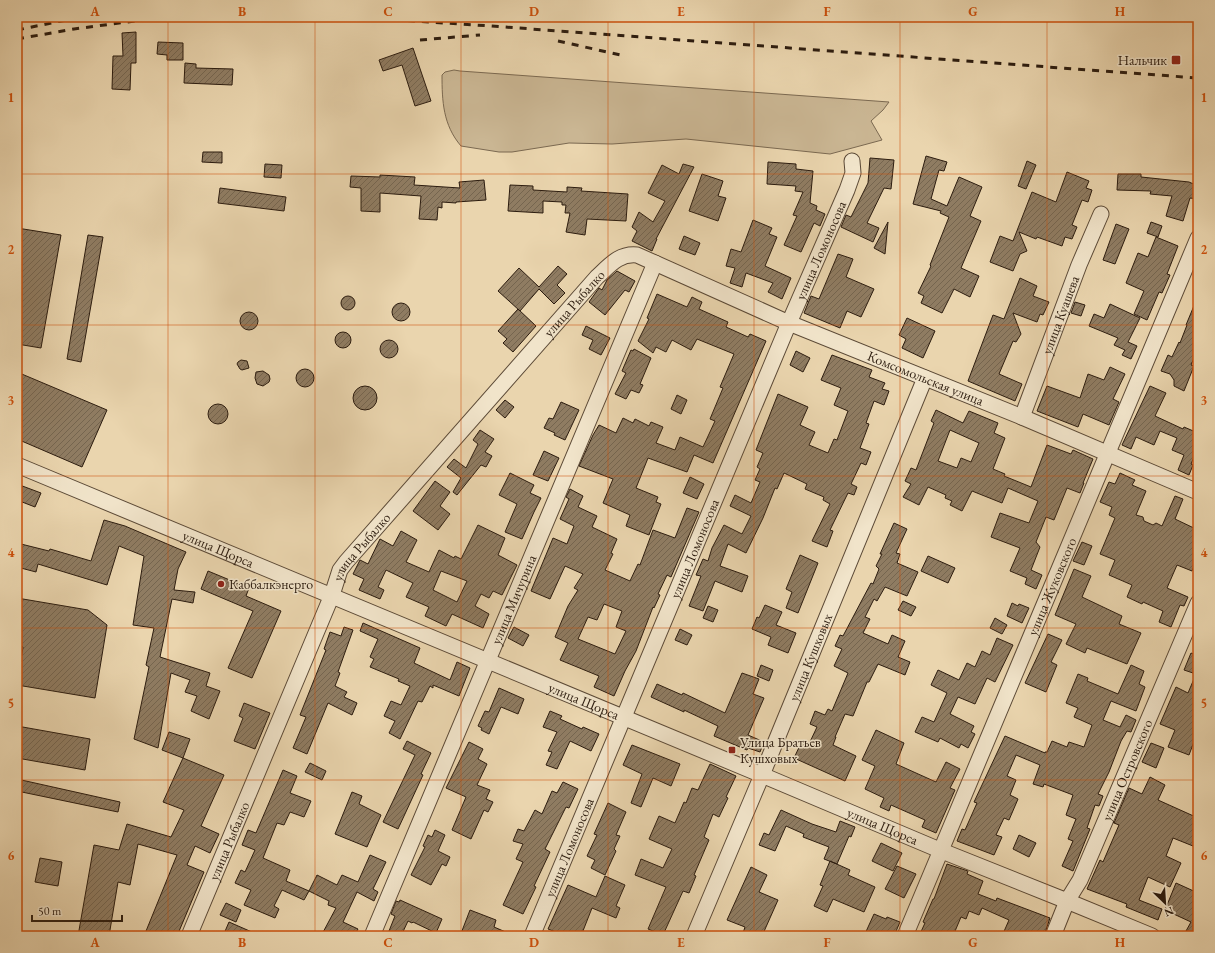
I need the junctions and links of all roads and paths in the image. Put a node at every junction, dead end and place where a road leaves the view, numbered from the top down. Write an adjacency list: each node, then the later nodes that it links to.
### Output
1 (852, 161): 5 (street, улица Ломоносова)
2 (1101, 214): 7 (street, улица Куашева)
3 (1198, 238): 8 (street, улица Жуковского)
4 (655, 263): 5 (street, Комсомольская улица); 11 (street, улица Рыбалко); 13 (street, улица Мичурина)
5 (789, 323): 6 (street, Комсомольская улица); 14 (street, улица Ломоносова)
6 (925, 378): 7 (street, Комсомольская улица); 15 (street, улица Кушховых)
7 (1022, 417): 8 (street, Комсомольская улица)
8 (1108, 454): 10 (street, Комсомольская улица); 16 (street, улица Жуковского)
9 (17, 465): 11 (street, улица Щорса)
10 (1198, 492)
11 (332, 595): 13 (street, улица Щорса); 18 (street, улица Рыбалко)
12 (1198, 603): 17 (street, улица Островского)
13 (487, 661): 14 (street, улица Щорса); 19 (street, улица Мичурина)
14 (625, 718): 15 (street, улица Щорса); 20 (street, улица Ломоносова)
15 (762, 775): 16 (street, улица Щорса); 21 (street, улица Кушховых)
16 (942, 851): 17 (street, улица Щорса); 22 (street, улица Жуковского)
17 (1067, 901): 23 (street, улица Островского); 24 (street, улица Щорса)
18 (189, 936)
19 (372, 936)
20 (532, 936)
21 (694, 936)
22 (905, 936)
23 (1053, 936)
24 (1152, 936)

